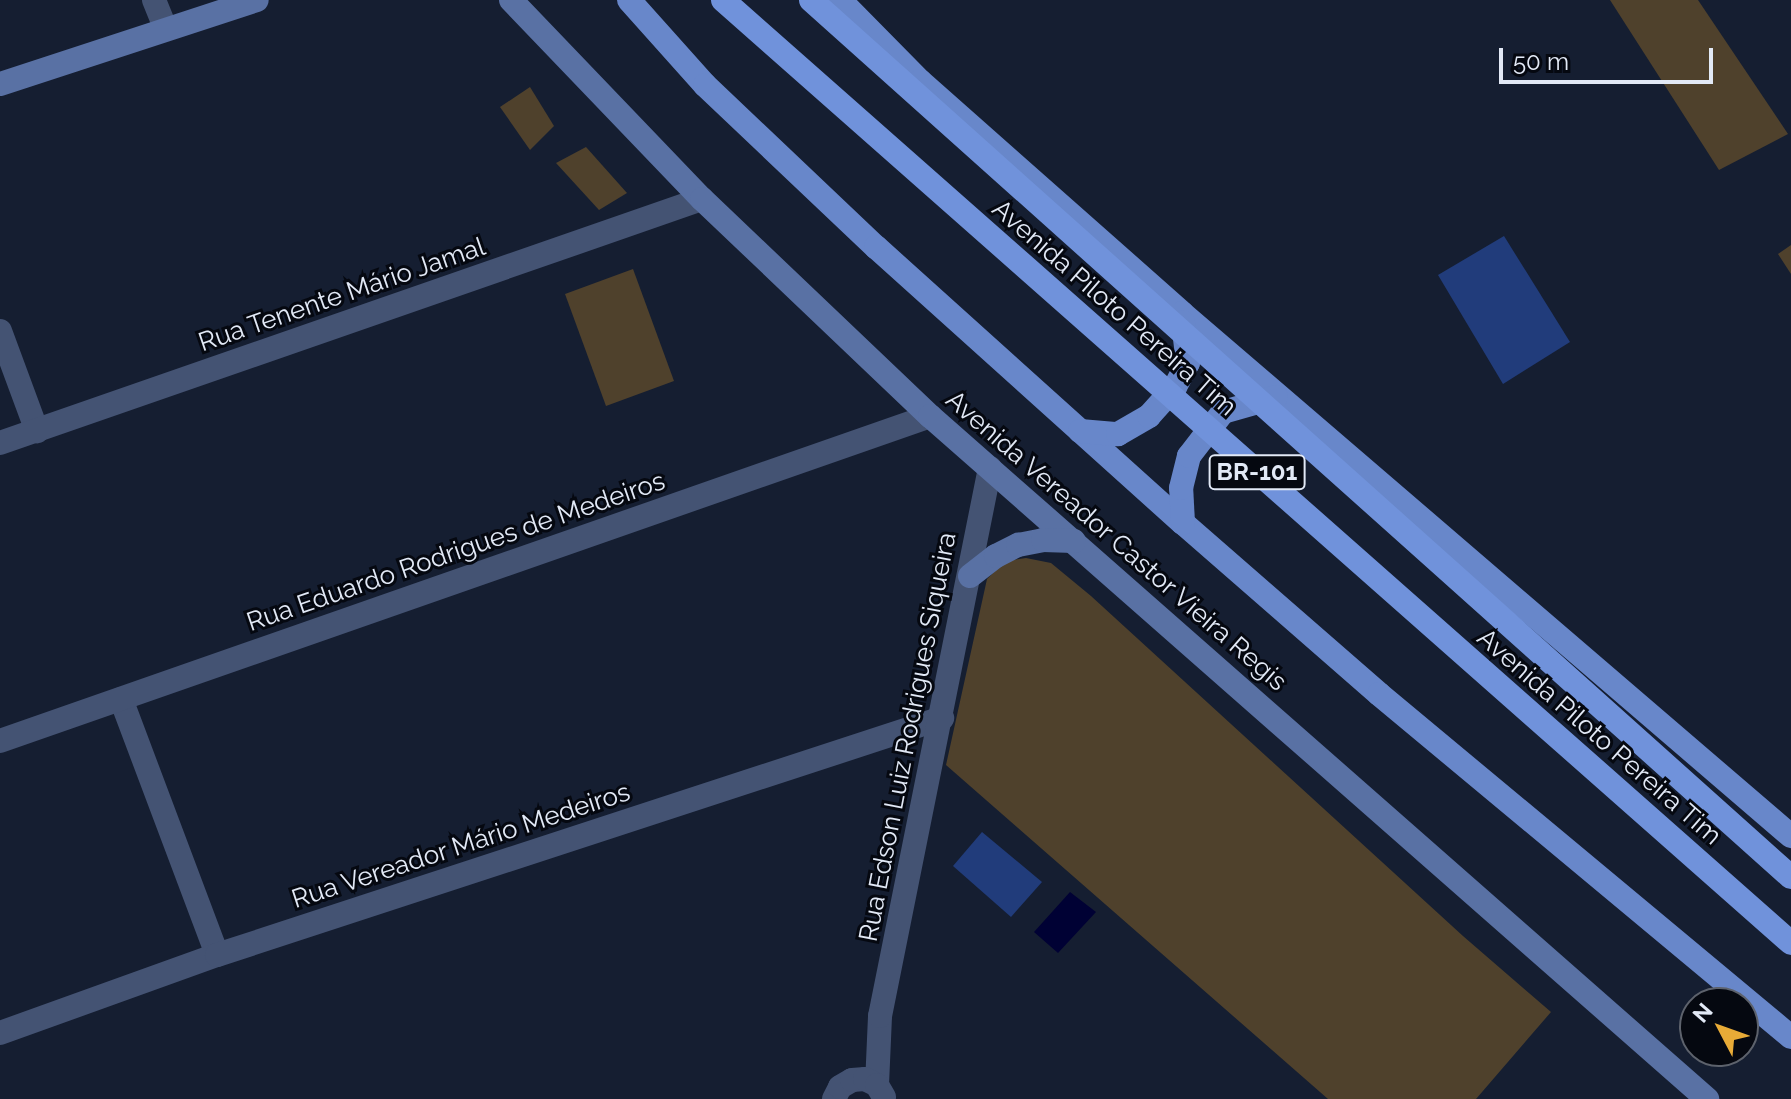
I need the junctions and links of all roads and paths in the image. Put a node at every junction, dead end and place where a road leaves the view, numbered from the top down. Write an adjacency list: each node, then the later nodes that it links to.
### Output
1 (154, 0): 8 (street)
2 (257, 0): 8 (main road)
3 (511, 0): 10 (main road, Avenida Vereador Castor Vieira Regis)
4 (629, 0): 16 (main road)
5 (723, 0): 27 (highway, Avenida Piloto Pereira Tim / BR-101, bridge)
6 (811, 0): 26 (highway, Avenida Piloto Pereira Tim / BR-101, bridge)
7 (840, 0): 11 (main road)
8 (166, 29): 9 (main road)
9 (0, 84)
10 (702, 199): 14 (main road, Avenida Vereador Castor Vieira Regis); 15 (street, Rua Tenente Mário Jamal)
11 (1182, 313): 13 (main road); 16 (main road)
12 (0, 331): 15 (street)
13 (1278, 396): 19 (main road); 25 (main road)
14 (930, 416): 18 (main road, Avenida Vereador Castor Vieira Regis); 22 (street, Rua Eduardo Rodrigues de Medeiros)
15 (37, 431): 17 (street, Rua Tenente Mário Jamal)
16 (1080, 431): 19 (main road)
17 (0, 443)
18 (990, 468): 20 (main road, Avenida Vereador Castor Vieira Regis); 21 (street, Rua Edson Luiz Rodrigues Siqueira)
19 (1183, 523): 31 (main road)
20 (1074, 541): 21 (main road); 34 (main road, Avenida Vereador Castor Vieira Regis)
21 (970, 576): 23 (street, Rua Edson Luiz Rodrigues Siqueira)
22 (121, 699): 24 (street, Rua Eduardo Rodrigues de Medeiros); 28 (street)
23 (942, 718): 28 (street, Rua Vereador Mário Medeiros); 29 (street, Rua Edson Luiz Rodrigues Siqueira)
24 (0, 741)
25 (1791, 836)
26 (1791, 877)
27 (1791, 943)
28 (217, 955): 30 (street, Rua Vereador Mário Medeiros)
29 (880, 1016): 32 (street, Rua Edson Luiz Rodrigues Siqueira); 33 (street, Rua Edson Luiz Rodrigues Siqueira)
30 (0, 1033)
31 (1791, 1037)
32 (838, 1091): 33 (street)
33 (880, 1092)
34 (1707, 1099)

